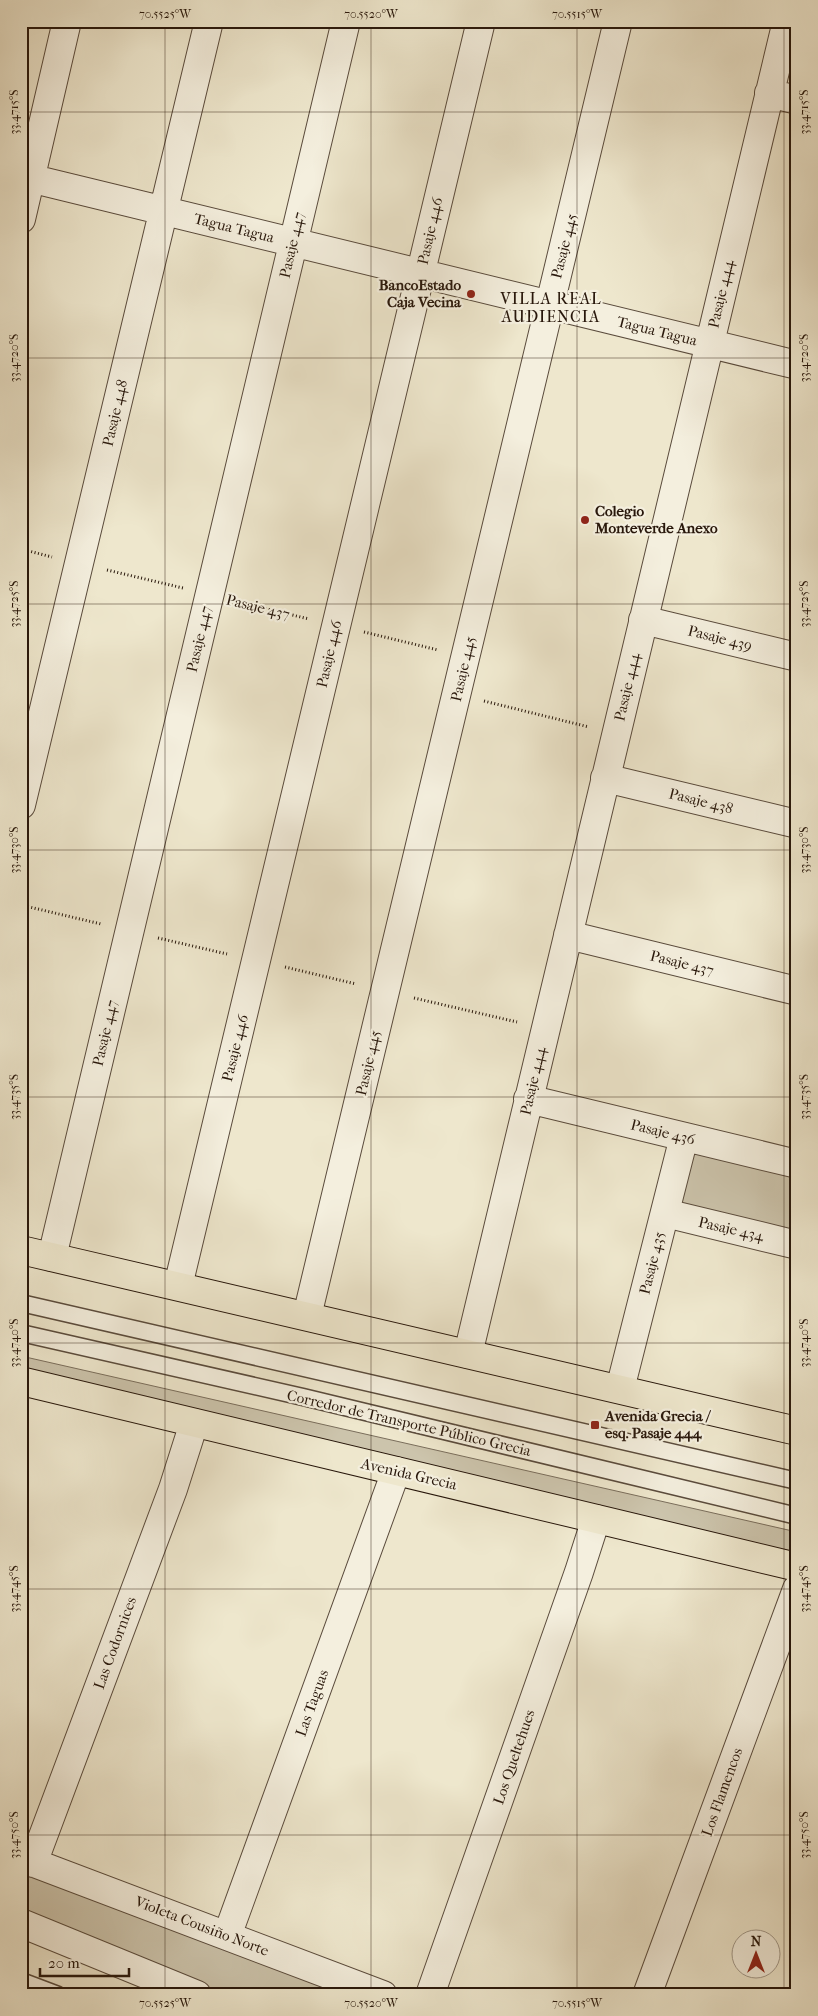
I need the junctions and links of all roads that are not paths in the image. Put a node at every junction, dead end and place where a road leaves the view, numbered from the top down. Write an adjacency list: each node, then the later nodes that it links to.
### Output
1 (67, 21): 9 (street)
2 (209, 21): 10 (street, Pasaje 448)
3 (346, 21): 12 (street, Pasaje 447)
4 (480, 21): 13 (street, Pasaje 446)
5 (618, 21): 14 (street, Pasaje 445)
6 (786, 21): 7 (street, Pasaje 444)
7 (769, 93): 8 (street); 15 (street, Pasaje 444)
8 (797, 100)
9 (26, 178): 10 (street, Tagua Tagua); 11 (street)
10 (164, 211): 12 (street, Tagua Tagua); 20 (street, Pasaje 448)
11 (21, 219)
12 (293, 243): 13 (street, Tagua Tagua); 30 (street, Pasaje 447)
13 (420, 274): 14 (street, Tagua Tagua); 31 (street, Pasaje 446)
14 (550, 305): 15 (street, Tagua Tagua); 33 (street, Pasaje 445)
15 (709, 344): 16 (street, Tagua Tagua); 17 (street, Pasaje 444)
16 (797, 365)
17 (643, 620): 18 (street, Pasaje 439); 19 (street, Pasaje 444)
18 (797, 657)
19 (606, 778): 21 (street, Pasaje 438); 22 (street, Pasaje 444)
20 (21, 805)
21 (797, 824)
22 (568, 935): 23 (street, Pasaje 437); 24 (street, Pasaje 444)
23 (797, 991)
24 (528, 1099): 25 (street, Pasaje 436); 35 (street, Pasaje 444)
25 (684, 1137): 26 (street, Pasaje 436); 27 (street, Pasaje 435)
26 (797, 1164)
27 (665, 1213): 28 (street, Pasaje 434); 37 (street, Pasaje 435)
28 (797, 1245)
29 (21, 1250): 30 (main road)
30 (52, 1257): 31 (main road)
31 (178, 1286): 33 (main road)
32 (21, 1302): 41 (lane, Corredor de Transporte Público Grecia)
33 (307, 1316): 35 (main road)
34 (21, 1333): 42 (lane, Corredor de Transporte Público Grecia)
35 (468, 1354): 37 (main road)
36 (21, 1381): 38 (main road, Avenida Grecia)
37 (620, 1389): 39 (main road)
38 (194, 1423): 40 (main road, Avenida Grecia); 46 (street, Las Codornices)
39 (797, 1431)
40 (396, 1471): 43 (main road, Avenida Grecia); 48 (street, Las Taguas)
41 (797, 1481)
42 (797, 1516)
43 (596, 1519): 44 (main road, Avenida Grecia); 53 (street, Los Queltehues)
44 (797, 1567)
45 (797, 1589): 54 (street, Los Flamencos)
46 (27, 1861): 48 (street, Violeta Cousiño Norte)
47 (21, 1923): 51 (street)
48 (228, 1936): 52 (street, Violeta Cousiño Norte)
49 (21, 1981): 50 (lane)
50 (58, 1995)
51 (197, 1995)
52 (383, 1995)
53 (430, 1995)
54 (647, 1995)

